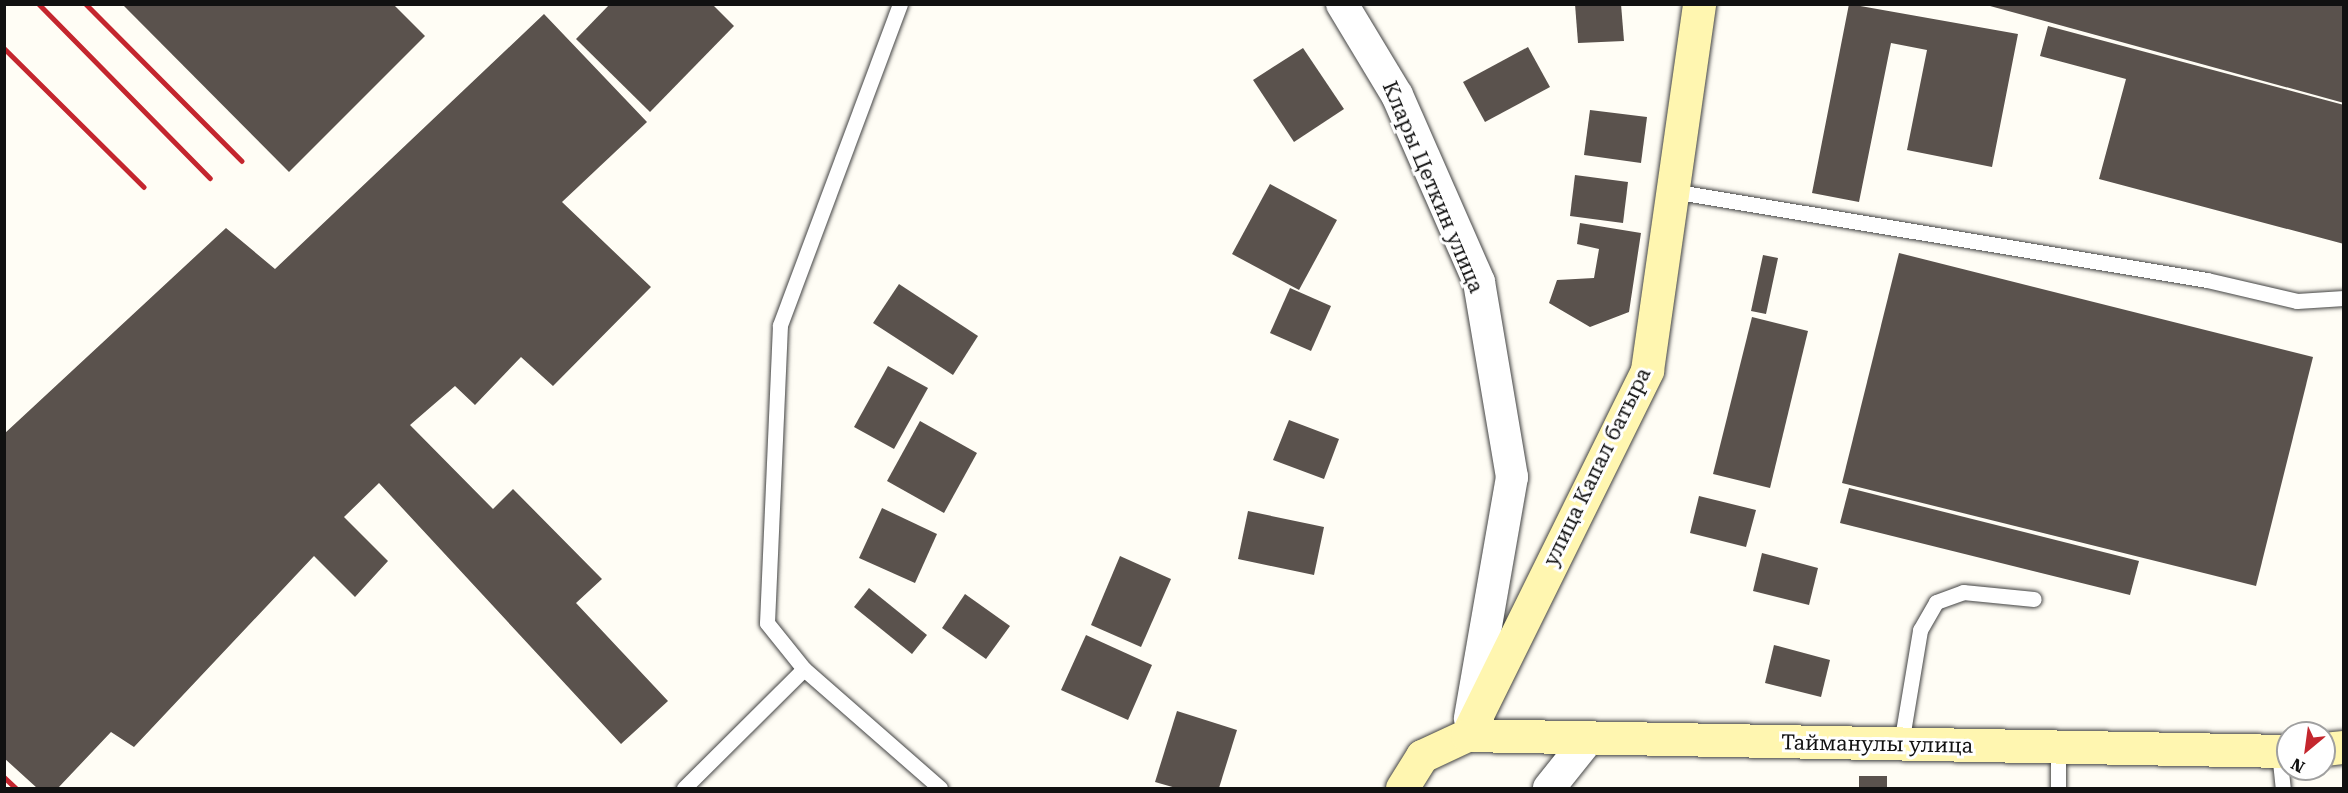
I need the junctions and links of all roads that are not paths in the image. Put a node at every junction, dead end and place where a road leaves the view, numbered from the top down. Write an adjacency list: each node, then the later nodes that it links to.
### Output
1 (900, 4): 7 (lane)
2 (1342, 4): 8 (street, Клары Цеткин улица)
3 (1699, 4): 4 (main road, улица Капал батыра)
4 (1672, 191): 5 (lane); 8 (main road, улица Капал батыра)
5 (2343, 298)
6 (2034, 599): 10 (lane)
7 (804, 669): 13 (lane); 14 (lane)
8 (1467, 735): 9 (main road, Тайманулы улица); 15 (main road)
9 (1589, 738): 10 (main road, Тайманулы улица); 16 (street)
10 (1901, 744): 11 (main road, Тайманулы улица)
11 (2058, 747): 12 (main road, Тайманулы улица); 17 (lane)
12 (2276, 752)
13 (684, 789)
14 (940, 789)
15 (1402, 789)
16 (1549, 789)
17 (2058, 789)

